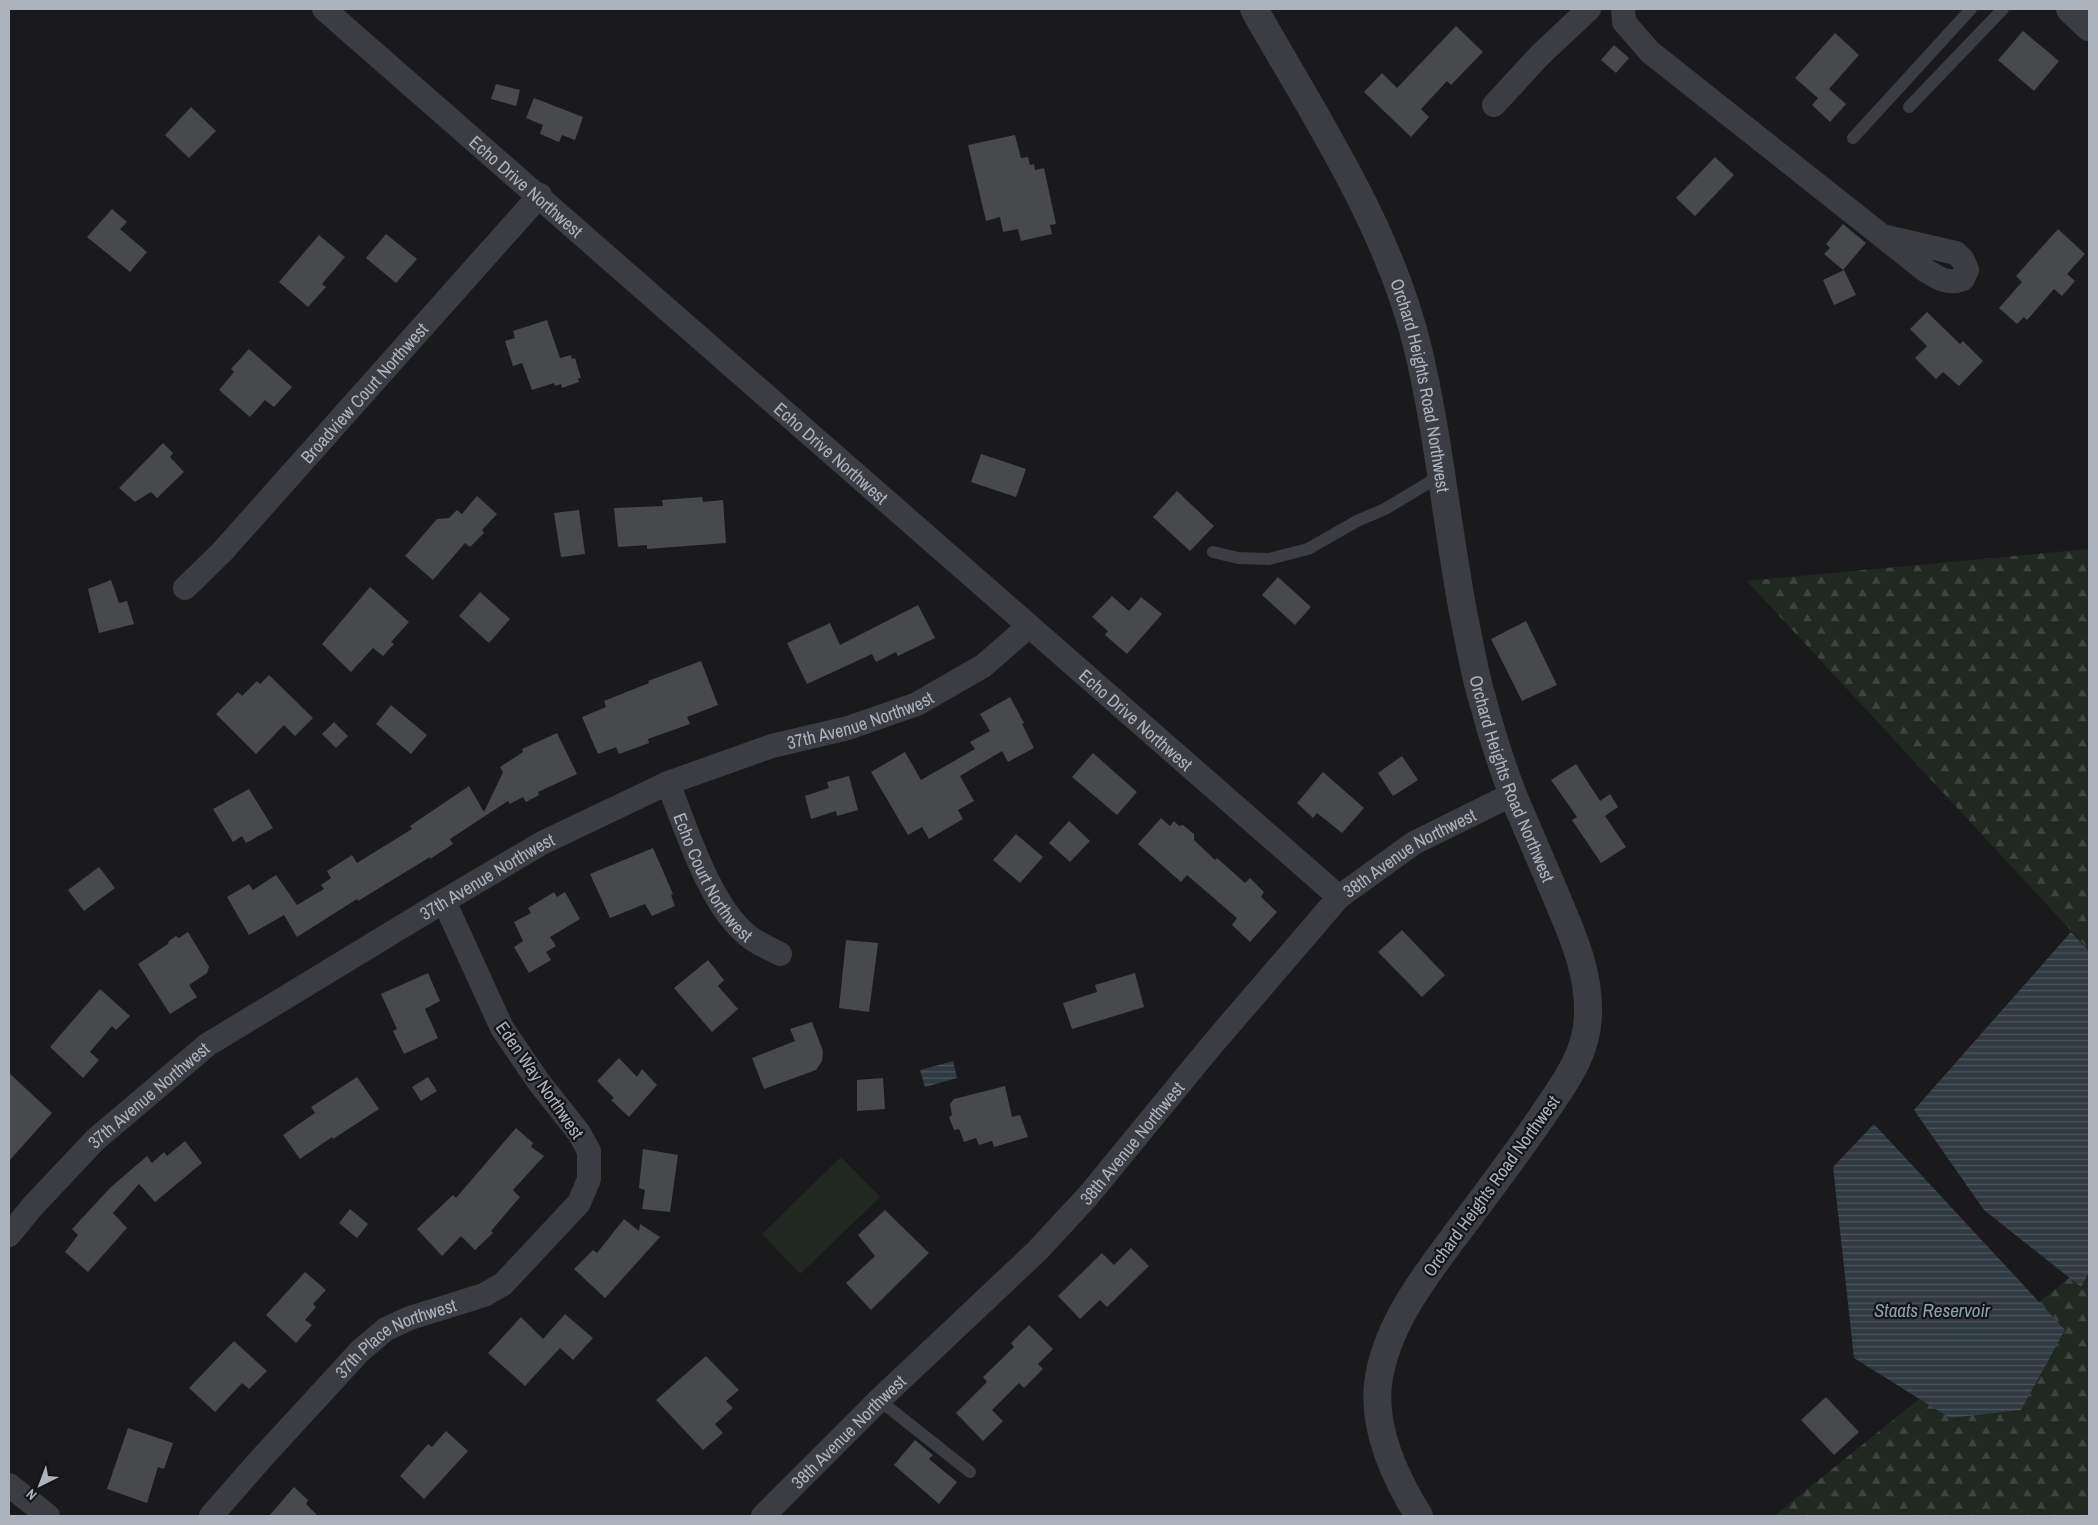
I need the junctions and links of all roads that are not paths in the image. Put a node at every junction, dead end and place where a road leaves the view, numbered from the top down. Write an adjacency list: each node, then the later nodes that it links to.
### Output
1 (324, 9): 12 (street, Echo Drive Northwest)
2 (1254, 9): 14 (street, Orchard Heights Road Northwest)
3 (1589, 9): 9 (street)
4 (1623, 9): 13 (street)
5 (1971, 9): 11 (lane)
6 (2003, 9): 10 (lane)
7 (2070, 9): 8 (street)
8 (2089, 27)
9 (1494, 105)
10 (1909, 107)
11 (1853, 138)
12 (540, 196): 16 (street, Broadview Court Northwest); 17 (street, Echo Drive Northwest)
13 (1882, 236)
14 (1440, 476): 15 (lane); 19 (street, Orchard Heights Road Northwest)
15 (1213, 552)
16 (185, 588)
17 (1029, 626): 18 (street, 37th Avenue Northwest); 20 (street, Echo Drive Northwest)
18 (668, 783): 21 (street, 37th Avenue Northwest); 22 (street, Echo Court Northwest)
19 (1513, 794): 20 (street, 38th Avenue Northwest); 31 (street, Orchard Heights Road Northwest)
20 (1339, 897): 25 (street, 38th Avenue Northwest)
21 (444, 901): 23 (street, Eden Way Northwest); 24 (street, 37th Avenue Northwest)
22 (780, 954)
23 (589, 1179): 29 (street, 37th Place Northwest)
24 (9, 1235)
25 (879, 1400): 26 (lane); 30 (street, 38th Avenue Northwest)
26 (970, 1472)
27 (9, 1486): 28 (street)
28 (48, 1516)
29 (211, 1516)
30 (763, 1516)
31 (1419, 1516)

